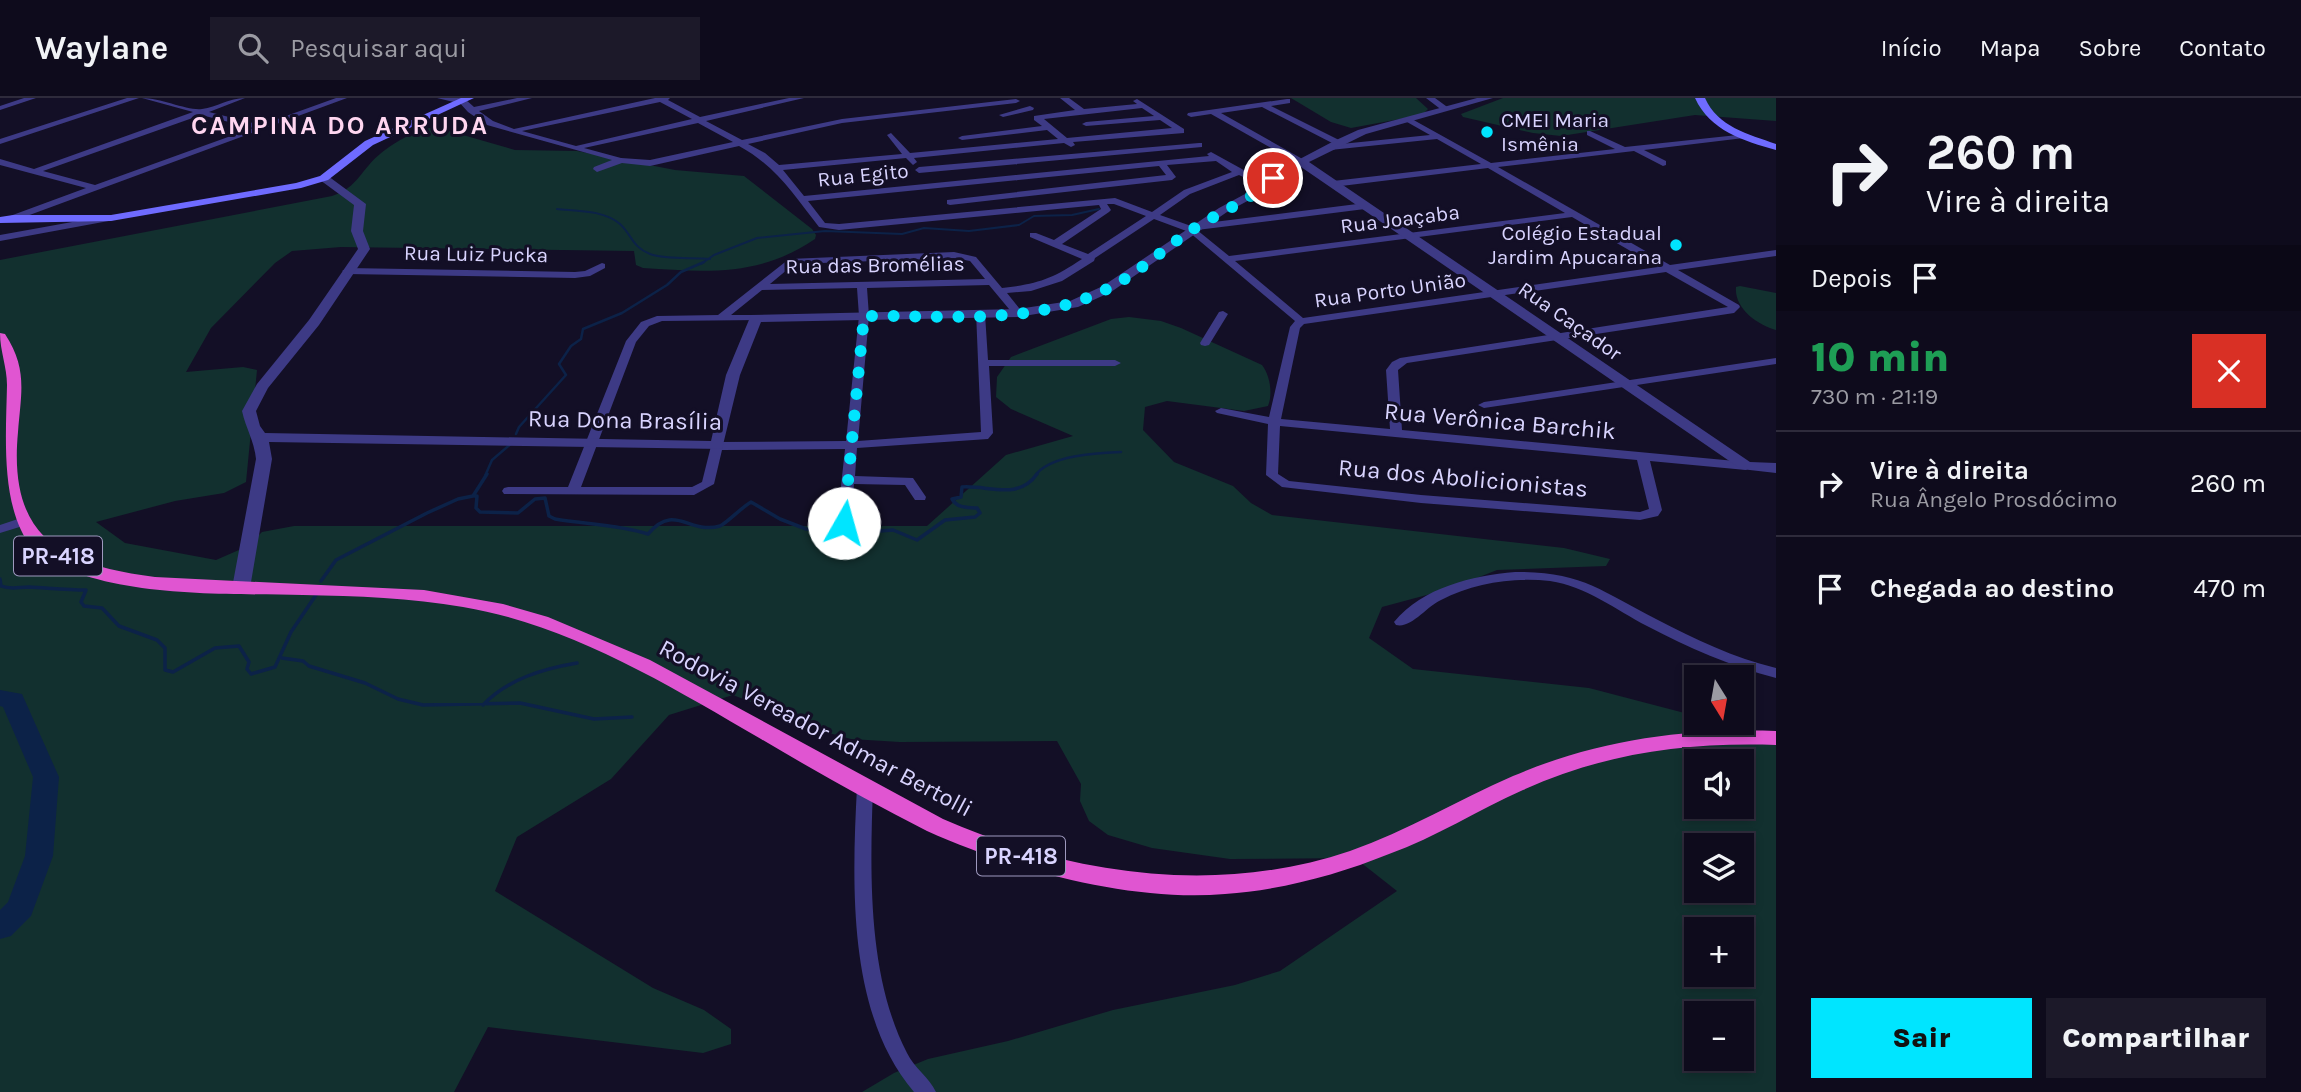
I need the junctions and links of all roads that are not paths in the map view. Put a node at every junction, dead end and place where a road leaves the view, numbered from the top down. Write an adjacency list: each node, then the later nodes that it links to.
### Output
1 (32, 98): 21 (street)
2 (135, 98): 42 (street)
3 (146, 98): 26 (street)
4 (241, 98): 26 (street)
5 (344, 98): 34 (street)
6 (442, 98): 16 (street)
7 (528, 98): 23 (street)
8 (662, 98): 30 (street); 36 (street)
9 (800, 98): 30 (street)
10 (1086, 98): 15 (street)
11 (1133, 98): 20 (street)
12 (1430, 98): 22 (street)
13 (1488, 98): 22 (street)
14 (1700, 98): 40 (main road)
15 (1065, 99): 24 (street)
16 (465, 100): 23 (street); 66 (main road)
17 (1014, 100): 27 (street); 44 (street)
18 (1287, 101): 19 (street)
19 (1262, 104): 25 (street); 46 (street)
20 (1142, 106): 24 (street); 29 (street)
21 (0, 108)
22 (1446, 109): 31 (street)
23 (471, 110): 36 (street)
24 (1082, 111): 33 (street)
25 (1213, 112): 28 (street); 56 (street)
26 (198, 113): 34 (street); 63 (street)
27 (1003, 115)
28 (1191, 115)
29 (1162, 118): 32 (street); 35 (street)
30 (702, 120): 44 (street); 47 (street)
31 (1410, 120): 39 (street); 46 (street)
32 (1086, 124)
33 (1050, 127): 41 (street); 43 (street)
34 (262, 128): 71 (street)
35 (1179, 130): 43 (street); 45 (street)
36 (512, 131): 47 (street)
37 (1590, 133): 49 (street)
38 (891, 135): 51 (street)
39 (1442, 136): 46 (street); 58 (street)
40 (1744, 136): 48 (main road); 49 (street)
41 (962, 138)
42 (0, 142)
43 (1069, 142): 50 (street); 51 (street)
44 (742, 143): 53 (street); 59 (street)
45 (1199, 145): 50 (street); 52 (street)
46 (1334, 145): 56 (street)
47 (575, 148): 53 (street)
48 (1776, 148)
49 (1629, 149): 57 (street); 58 (street)
50 (1083, 155): 61 (street); 62 (street)
51 (909, 157): 59 (street); 62 (street)
52 (1217, 158): 55 (street, Rua Egito); 64 (street)
53 (621, 159): 60 (street)
54 (0, 162): 63 (street)
55 (1161, 163): 61 (street, Rua Egito); 70 (street)
56 (1303, 163): 67 (street, Rua Caçador); 68 (street)
57 (1663, 163)
58 (1491, 166): 67 (street); 77 (street)
59 (777, 168): 72 (street)
60 (597, 169)
61 (1100, 169): 65 (street, Rua Egito)
62 (919, 170): 69 (street)
63 (35, 171): 71 (street)
64 (1239, 172): 68 (street); 76 (street)
65 (1069, 173): 69 (street, Rua Egito); 70 (street)
66 (324, 178): 78 (main road); 90 (street)
67 (1333, 184): 75 (street, Rua Caçador)
68 (1267, 185): 80 (street)
69 (929, 186): 72 (street, Rua Egito)
70 (1084, 187): 73 (street); 74 (street)
71 (95, 188): 79 (street)
72 (801, 199): 74 (street)
73 (950, 202)
74 (1102, 203): 76 (street); 84 (street)
75 (1365, 206): 80 (street); 82 (street, Rua Caçador)
76 (1152, 214): 80 (street); 86 (street)
77 (1576, 214): 82 (street, Rua Joaçaba); 89 (street)
78 (111, 218): 79 (main road); 83 (street)
79 (6, 219)
80 (1195, 228): 87 (street); 96 (street)
81 (1033, 235): 84 (street)
82 (1409, 235): 87 (street, Rua Joaçaba); 95 (street, Rua Caçador)
83 (0, 238)
84 (1055, 244): 86 (street)
85 (1776, 253): 89 (street, Rua Porto União)
86 (1091, 259): 94 (street)
87 (1229, 259): 102 (street)
88 (603, 266): 90 (street, Rua Luiz Pucka)
89 (1671, 268): 95 (street, Rua Porto União); 104 (street)
90 (347, 271): 114 (street)
91 (993, 282): 92 (street, Rua das Bromélias); 93 (street); 94 (street)
92 (862, 286): 93 (street, Rua das Bromélias); 99 (street)
93 (757, 287): 100 (street)
94 (1001, 291): 96 (street)
95 (1495, 295): 102 (street, Rua Porto União); 104 (street, Rua Caçador)
96 (1018, 313): 97 (street)
97 (981, 314): 99 (street); 107 (street)
98 (1223, 314): 105 (street)
99 (864, 316): 101 (street); 116 (street)
100 (721, 318): 101 (street); 115 (street)
101 (756, 318): 117 (street)
102 (1301, 321): 112 (street)
103 (0, 337): 125 (highway, Rodovia Vereador Admar Bertolli / PR-418)
104 (1555, 337): 109 (street, Rua Caçador); 113 (street)
105 (1205, 343)
106 (1776, 361): 109 (street)
107 (983, 363): 108 (street); 116 (street, Rua Dona Brasília)
108 (1115, 363)
109 (1625, 385): 110 (street); 119 (street, Rua Caçador)
110 (1485, 405)
111 (1221, 411): 112 (street, Rua Verônica Barchik)
112 (1274, 422): 113 (street, Rua Verônica Barchik); 118 (street, Rua dos Abolicionistas)
113 (1396, 434): 118 (street, Rua Verônica Barchik)
114 (261, 437): 115 (street, Rua Dona Brasília); 128 (street)
115 (593, 443): 117 (street, Rua Dona Brasília); 123 (street)
116 (850, 445): 117 (street, Rua Dona Brasília); 121 (street)
117 (717, 446): 123 (street)
118 (1643, 457): 119 (street, Rua Verônica Barchik)
119 (1745, 466): 120 (street, Rua Verônica Barchik)
120 (1776, 468)
121 (849, 480): 124 (street); 126 (street)
122 (508, 491): 123 (street)
123 (573, 491)
124 (920, 497)
125 (21, 522): 127 (street); 128 (highway, Rodovia Vereador Admar Bertolli / PR-418)
126 (844, 523)
127 (0, 529)
128 (241, 588): 132 (highway, Rodovia Vereador Admar Bertolli / PR-418)
129 (1401, 622): 130 (street)
130 (1776, 673)
131 (1776, 738): 132 (highway, Rodovia Vereador Admar Bertolli / PR-418)
132 (865, 787): 133 (street)
133 (921, 1090)

